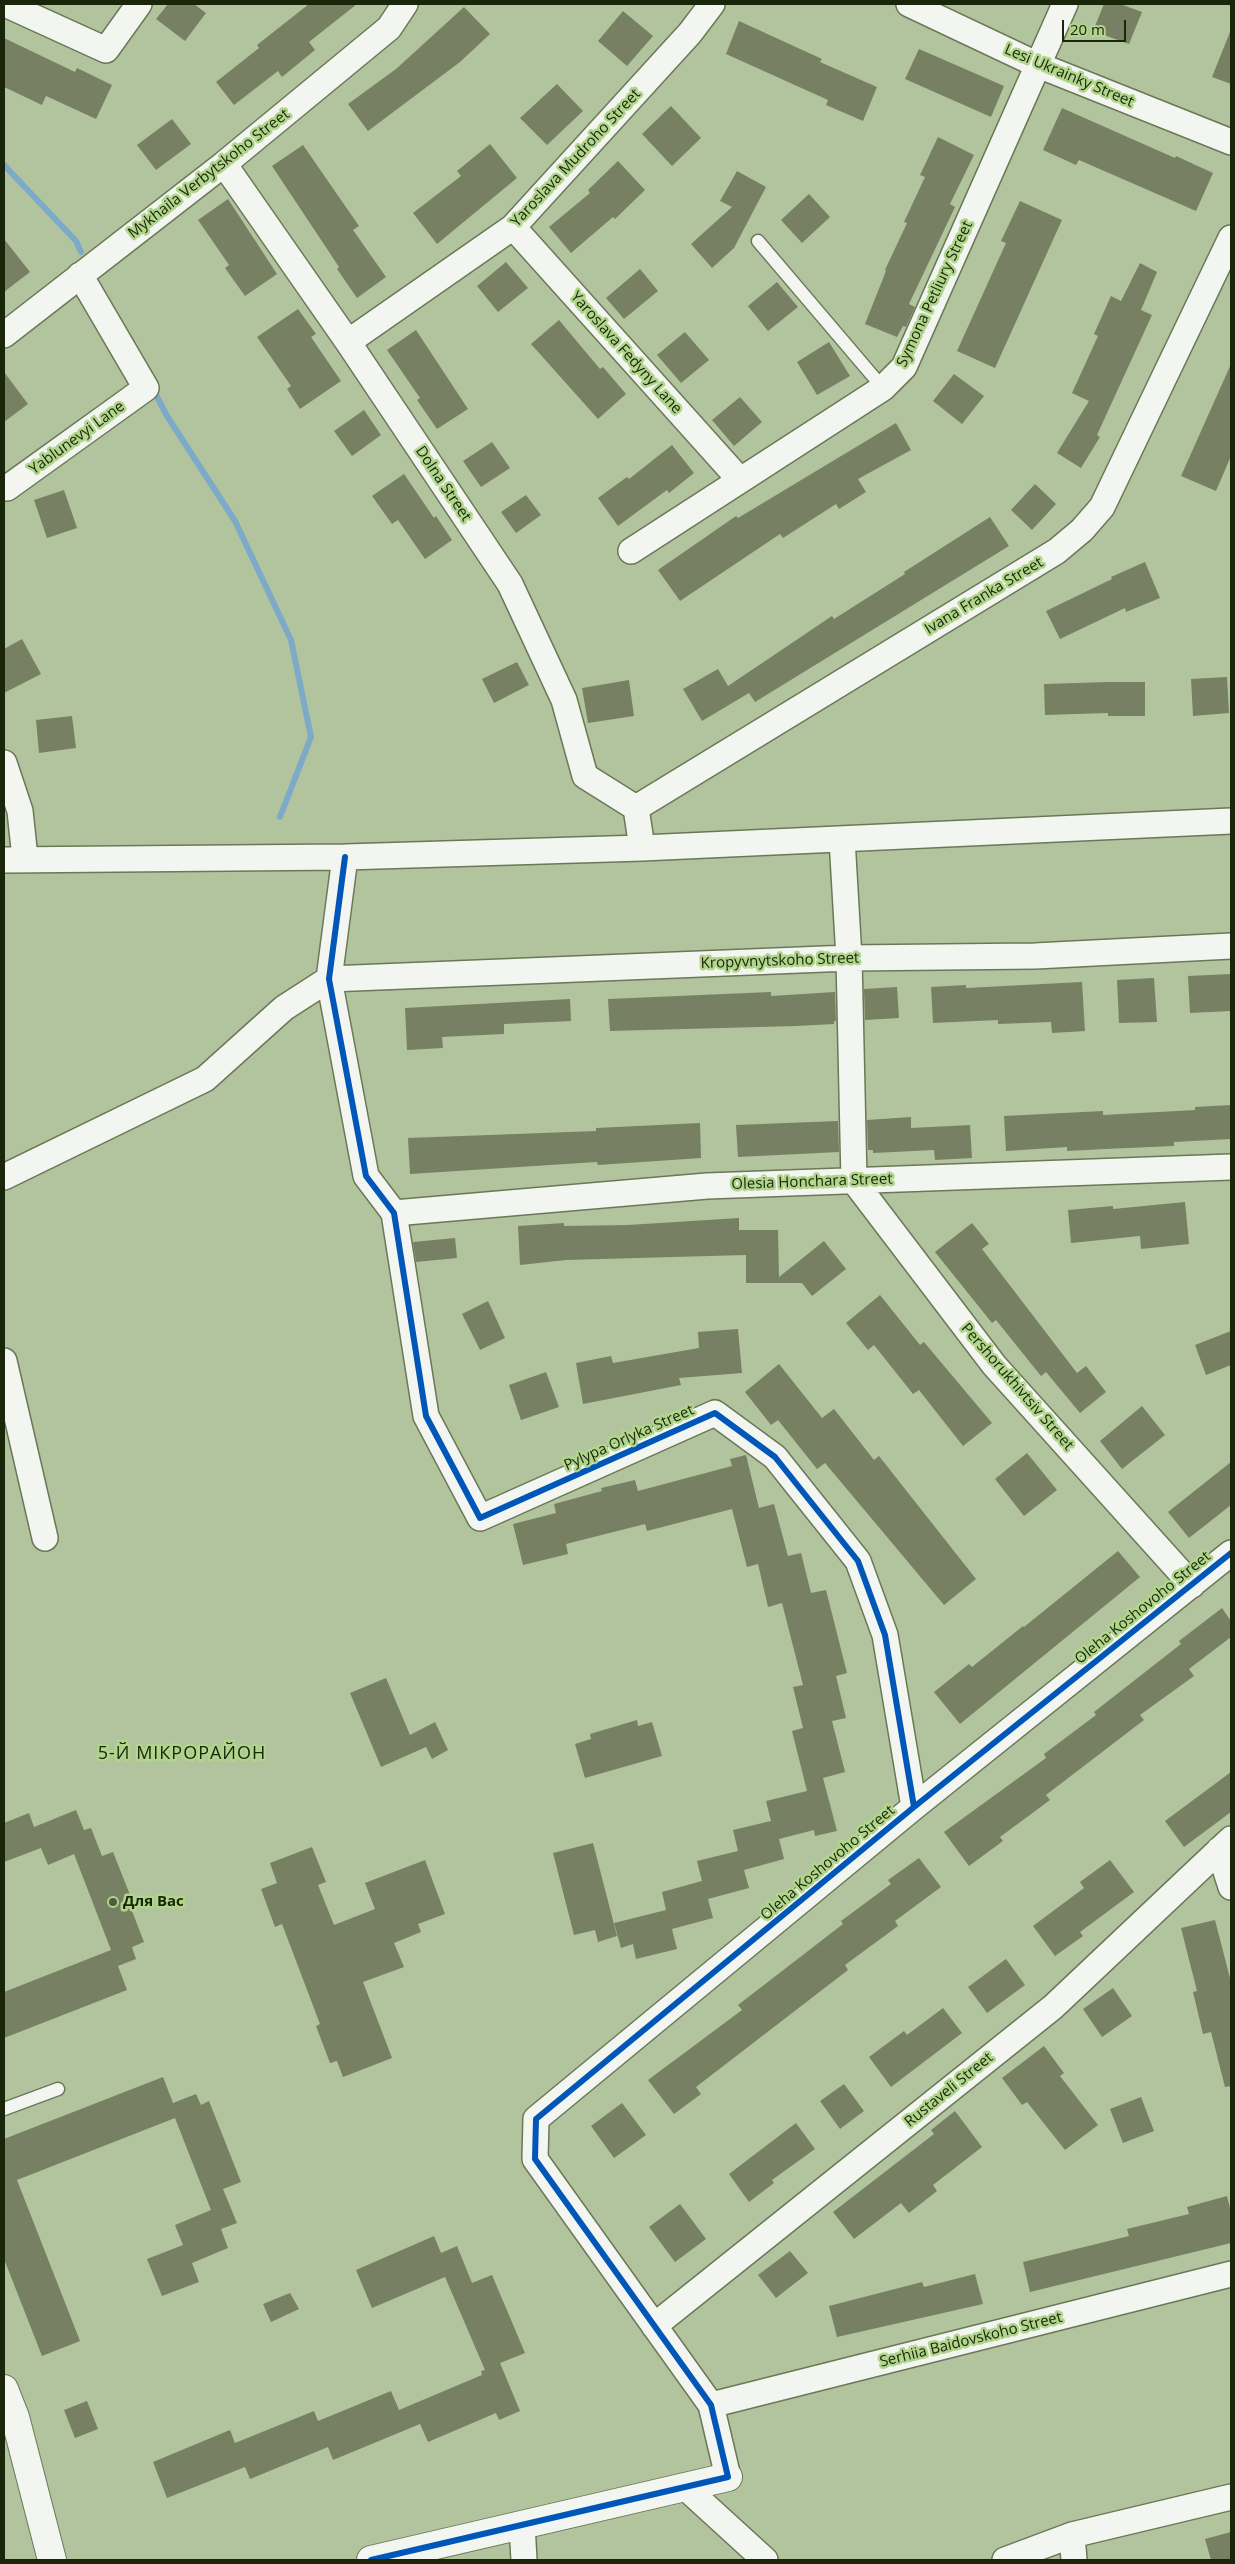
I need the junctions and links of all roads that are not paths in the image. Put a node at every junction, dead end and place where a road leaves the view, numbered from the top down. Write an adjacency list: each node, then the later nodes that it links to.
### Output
1 (5, 4): 2 (street)
2 (139, 4)
3 (405, 4): 9 (street, Mykhaila Verbytskoho Street)
4 (712, 4): 10 (street, Yaroslava Mudroho Street)
5 (909, 4): 7 (street, Lesi Ukrainky Street)
6 (1065, 4): 7 (street, Symona Petliury Street)
7 (1038, 65): 8 (street, Lesi Ukrainky Street); 16 (street, Symona Petliury Street)
8 (1231, 142)
9 (224, 164): 13 (street, Mykhaila Verbytskoho Street); 15 (street, Dolna Street)
10 (513, 227): 15 (street, Yaroslava Mudroho Street); 17 (street, Yaroslava Fedyny Lane)
11 (1231, 238): 21 (street, Ivana Franka Street)
12 (758, 241): 16 (lane)
13 (80, 275): 14 (street, Mykhaila Verbytskoho Street); 18 (street, Yablunevyi Lane)
14 (4, 335)
15 (348, 342): 21 (street, Dolna Street)
16 (883, 388): 17 (street, Symona Petliury Street)
17 (740, 480): 19 (street, Symona Petliury Street)
18 (7, 488)
19 (631, 551)
20 (4, 763): 26 (street)
21 (636, 808): 24 (street)
22 (1231, 821): 23 (street)
23 (842, 839): 24 (street); 28 (street)
24 (642, 848): 25 (street)
25 (346, 857): 26 (street); 29 (street)
26 (14, 859)
27 (1231, 946): 28 (street, Kropyvnytskoho Street)
28 (849, 958): 29 (street, Kropyvnytskoho Street); 32 (street)
29 (329, 978): 31 (street); 33 (street)
30 (1231, 1167): 32 (street, Olesia Honchara Street)
31 (4, 1177)
32 (854, 1181): 33 (street, Olesia Honchara Street); 37 (street, Pershorukhivtsiv Street)
33 (394, 1213): 38 (street, Pylypa Orlyka Street)
34 (4, 1361): 35 (street)
35 (45, 1538)
36 (1231, 1553): 37 (street, Oleha Koshovoho Street)
37 (1192, 1584): 38 (street, Oleha Koshovoho Street)
38 (914, 1807): 44 (street, Oleha Koshovoho Street)
39 (1225, 1844): 40 (street); 44 (street, Rustaveli Street)
40 (1231, 1887)
41 (58, 2089): 42 (lane)
42 (4, 2110)
43 (1231, 2274): 46 (street, Serhiia Baidovskoho Street)
44 (654, 2326): 46 (street)
45 (4, 2389): 52 (street)
46 (711, 2405): 47 (street)
47 (728, 2477): 48 (street)
48 (685, 2487): 50 (street); 55 (street)
49 (1231, 2497): 51 (street)
50 (522, 2525): 53 (street); 54 (street)
51 (1072, 2535): 56 (street); 57 (street)
52 (52, 2560)
53 (371, 2560)
54 (524, 2560)
55 (765, 2560)
56 (1005, 2560)
57 (1074, 2560)

